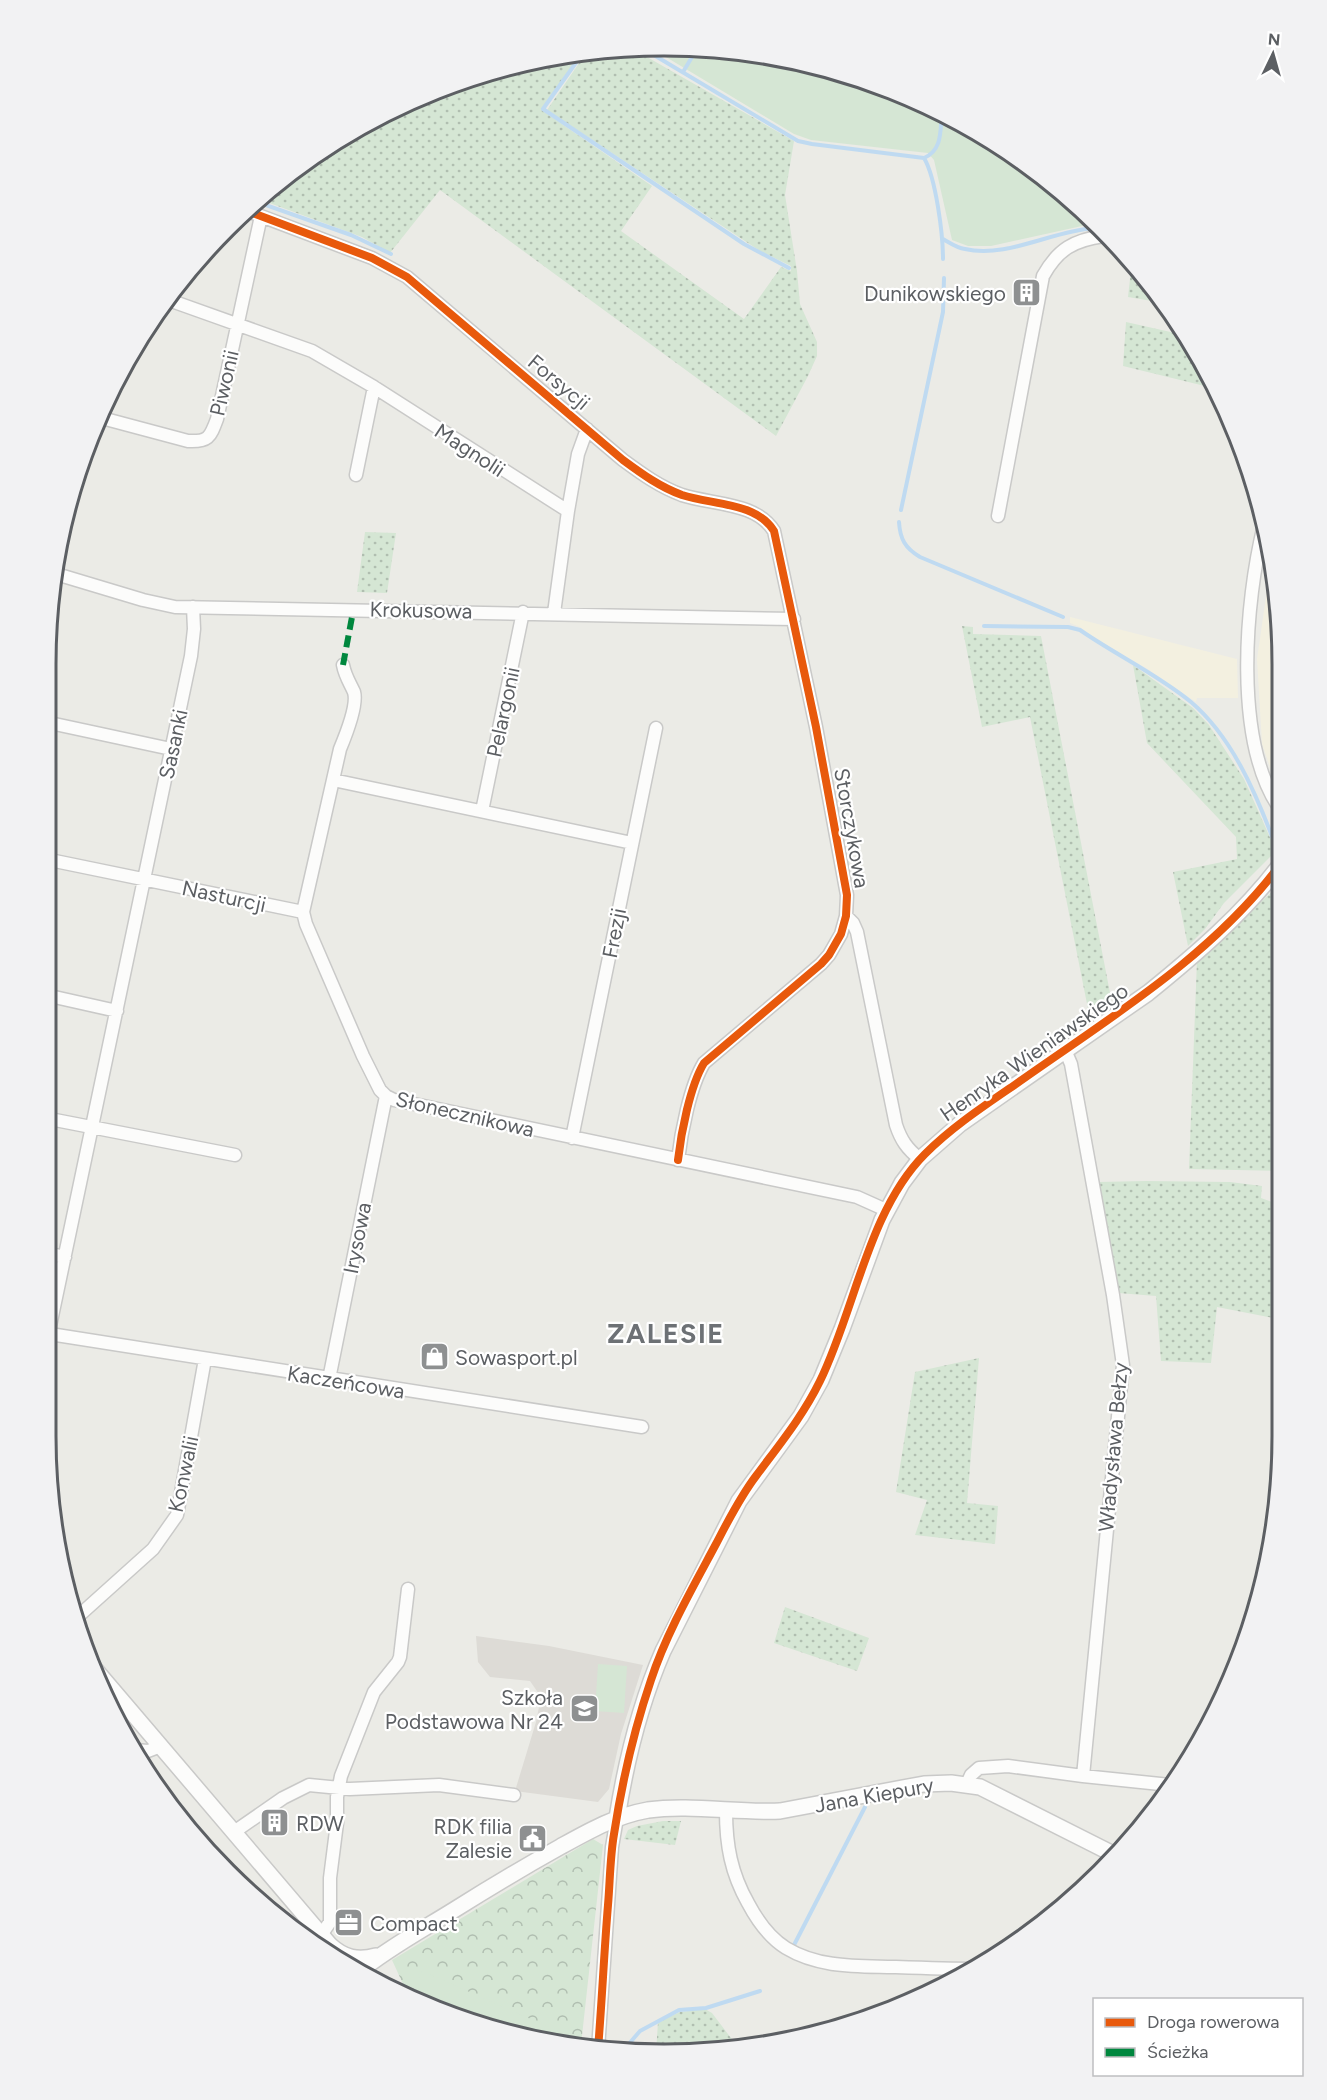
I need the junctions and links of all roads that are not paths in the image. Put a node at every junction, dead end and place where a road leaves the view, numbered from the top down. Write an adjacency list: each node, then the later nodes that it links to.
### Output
1 (255, 214): 2 (street, Forsycji)
2 (261, 216): 5 (street, Piwonii); 8 (street, Forsycji)
3 (1096, 237): 11 (street)
4 (175, 302): 5 (street, Magnolii)
5 (237, 324): 6 (street, Magnolii); 7 (street, Piwonii)
6 (374, 387): 9 (street); 10 (street, Magnolii)
7 (107, 419)
8 (587, 429): 10 (street); 17 (street, Forsycji)
9 (356, 475)
10 (568, 511): 16 (street)
11 (998, 516)
12 (1261, 549): 23 (street)
13 (62, 576): 14 (street, Krokusowa)
14 (193, 608): 15 (street, Krokusowa); 21 (street, Sasanki)
15 (523, 612): 16 (street, Krokusowa); 24 (street, Pelargonii)
16 (554, 613): 17 (street, Krokusowa)
17 (794, 619): 30 (street, Storczykowa)
18 (343, 665): 22 (street)
19 (56, 724): 21 (street)
20 (656, 728): 25 (street, Frezji)
21 (171, 749): 28 (street, Sasanki)
22 (333, 780): 24 (street); 29 (street)
23 (1272, 797)
24 (482, 811): 25 (street)
25 (632, 843): 37 (street, Frezji)
26 (56, 861): 28 (street)
27 (1272, 874): 33 (street, Henryka Wieniawskiego)
28 (144, 879): 29 (street, Nasturcji); 32 (street, Sasanki)
29 (303, 912): 34 (street, Słonecznikowa)
30 (846, 916): 39 (street, Storczykowa); 40 (street, Storczykowa)
31 (56, 997): 32 (street)
32 (117, 1011): 36 (street, Sasanki)
33 (1065, 1050): 39 (street, Henryka Wieniawskiego); 54 (street, Władysława Bełzy)
34 (386, 1096): 37 (street, Słonecznikowa); 47 (street, Irysowa)
35 (56, 1120): 36 (street)
36 (93, 1127): 38 (street); 43 (street, Sasanki)
37 (572, 1138): 40 (street, Słonecznikowa)
38 (235, 1155)
39 (920, 1159): 41 (street, Henryka Wieniawskiego)
40 (678, 1160): 41 (street, Słonecznikowa)
41 (886, 1210): 60 (street, Henryka Wieniawskiego)
42 (56, 1255): 43 (street)
43 (65, 1257): 44 (street, Sasanki)
44 (56, 1298)
45 (56, 1335): 46 (street, Kaczeńcowa)
46 (205, 1359): 47 (street, Kaczeńcowa); 50 (street, Konwalii)
47 (329, 1379): 48 (street, Kaczeńcowa)
48 (642, 1427)
49 (408, 1589): 57 (street)
50 (82, 1613)
51 (110, 1686): 52 (street)
52 (161, 1746): 53 (street); 61 (street)
53 (143, 1751)
54 (1083, 1776): 55 (street); 56 (street)
55 (967, 1784): 59 (street, Jana Kiepury); 62 (street, Jana Kiepury)
56 (1162, 1784)
57 (338, 1788): 58 (street); 61 (street); 63 (street)
58 (514, 1795)
59 (726, 1811): 60 (street, Jana Kiepury); 68 (street)
60 (617, 1818): 65 (street); 69 (street)
61 (234, 1832): 63 (street)
62 (1107, 1851)
63 (321, 1935): 64 (street)
64 (326, 1942)
65 (378, 1956): 66 (street); 67 (street)
66 (350, 1957)
67 (366, 1966)
68 (957, 1968)
69 (599, 2040)

